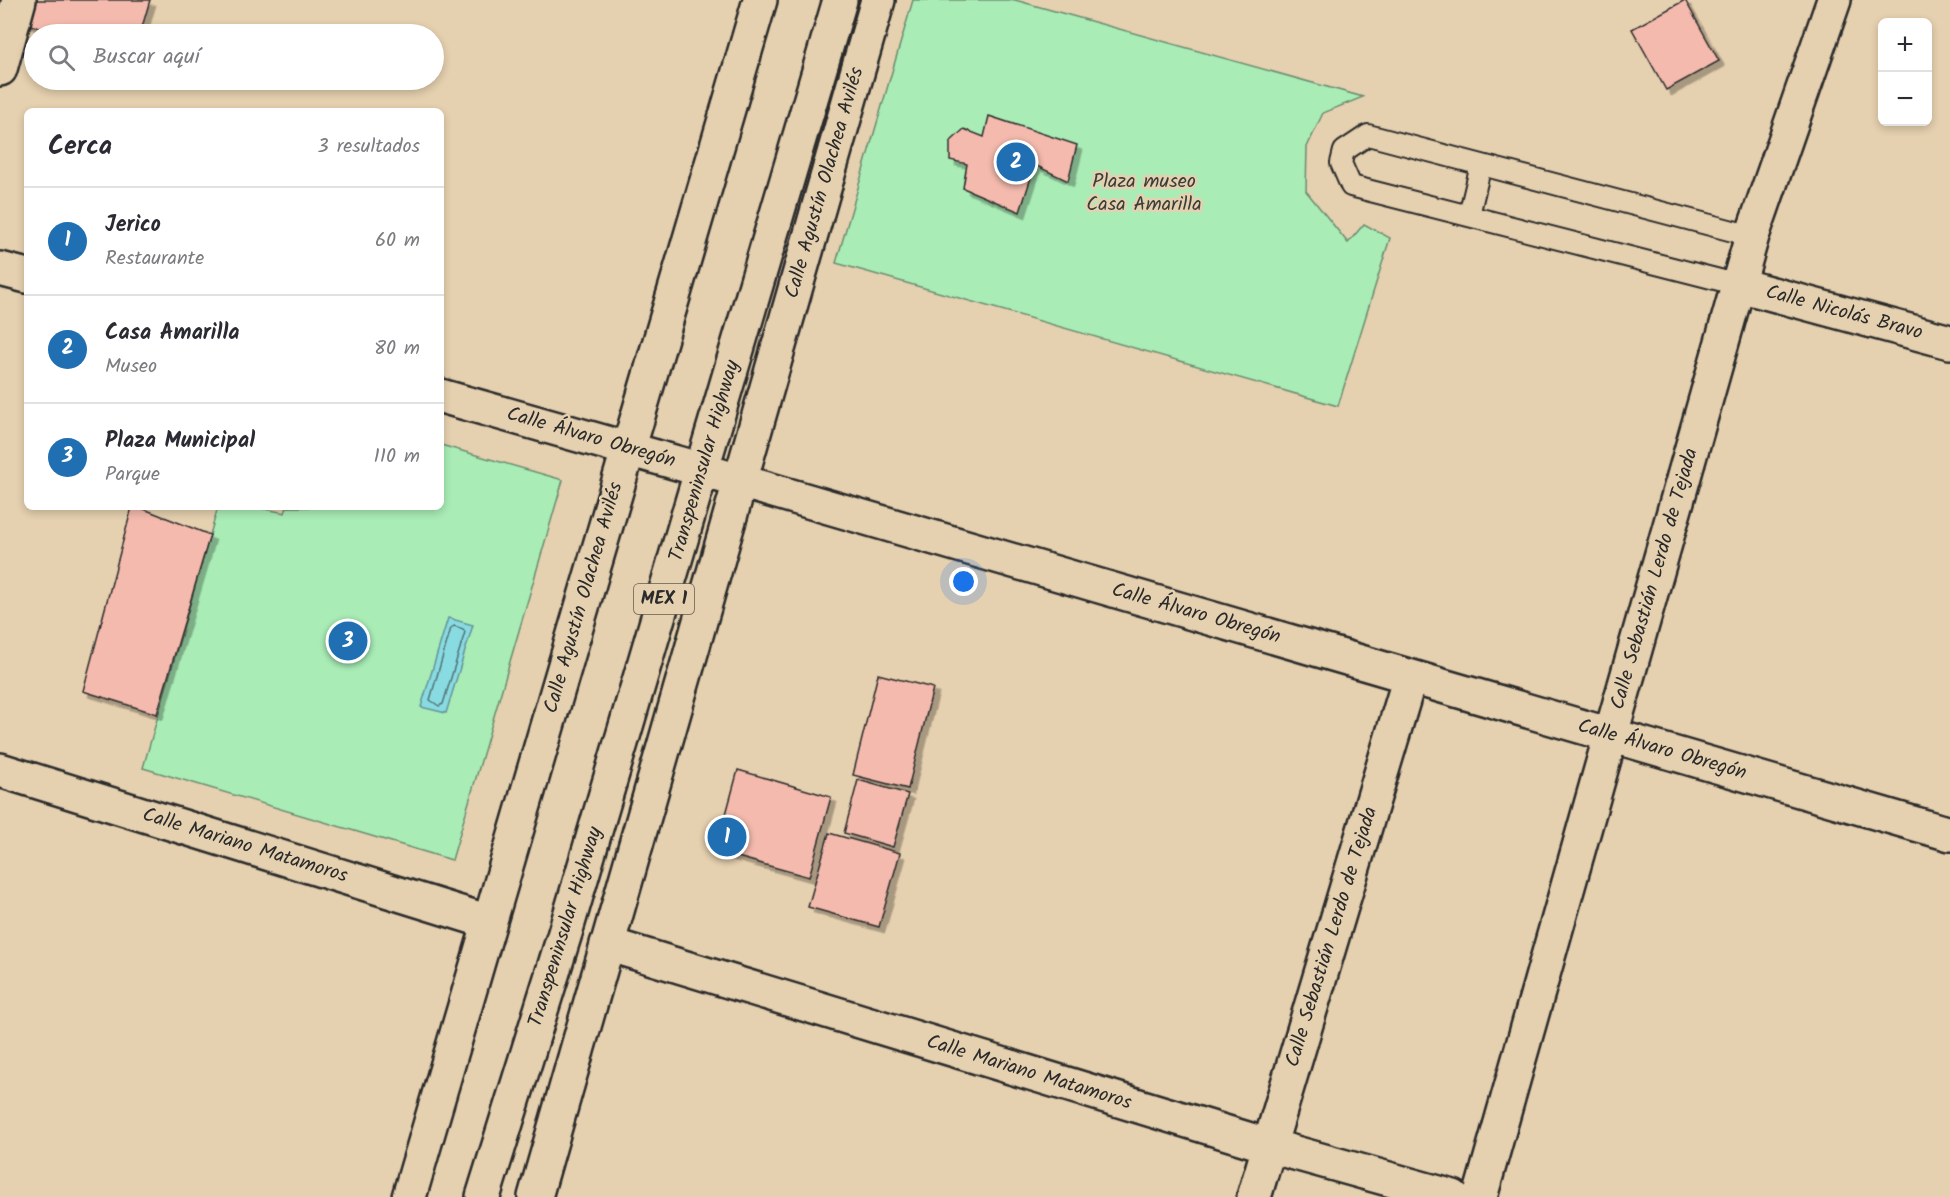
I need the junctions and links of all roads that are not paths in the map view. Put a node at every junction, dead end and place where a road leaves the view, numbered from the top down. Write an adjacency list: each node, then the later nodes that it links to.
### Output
1 (20, 0): 6 (main road)
2 (760, 0): 15 (main road, Calle Agustín Olachea Avilés)
3 (840, 0): 16 (main road, Transpeninsular Highway / MEX 1)
4 (878, 0): 17 (main road, Calle Agustín Olachea Avilés)
5 (1834, 0): 9 (main road, Calle Sebastián Lerdo de Tejada)
6 (0, 69)
7 (1481, 165): 8 (lane); 8 (lane); 9 (lane)
8 (1468, 215): 12 (lane)
9 (1752, 236): 12 (main road, Calle Sebastián Lerdo de Tejada)
10 (0, 269): 11 (main road)
11 (24, 275)
12 (1739, 285): 13 (main road, Calle Nicolás Bravo); 19 (main road, Calle Sebastián Lerdo de Tejada)
13 (1950, 342)
14 (444, 397): 15 (main road, Calle Álvaro Obregón)
15 (627, 449): 16 (main road, Calle Álvaro Obregón); 22 (main road, Calle Agustín Olachea Avilés)
16 (702, 470): 17 (main road, Calle Álvaro Obregón); 26 (main road, Transpeninsular Highway / MEX 1)
17 (740, 482): 18 (main road, Calle Álvaro Obregón); 23 (main road, Calle Agustín Olachea Avilés)
18 (1410, 677): 19 (main road, Calle Álvaro Obregón); 24 (main road, Calle Sebastián Lerdo de Tejada)
19 (1611, 735): 21 (main road, Calle Álvaro Obregón); 30 (main road, Calle Sebastián Lerdo de Tejada)
20 (0, 770): 22 (main road, Calle Mariano Matamoros)
21 (1950, 834)
22 (489, 922): 25 (main road, Calle Agustín Olachea Avilés)
23 (607, 944): 24 (main road, Calle Mariano Matamoros); 27 (main road, Calle Agustín Olachea Avilés)
24 (1270, 1146): 28 (main road, Calle Sebastián Lerdo de Tejada); 29 (main road, Calle Mariano Matamoros)
25 (409, 1197)
26 (483, 1197)
27 (535, 1197)
28 (1254, 1197)
29 (1453, 1197)
30 (1480, 1197)

